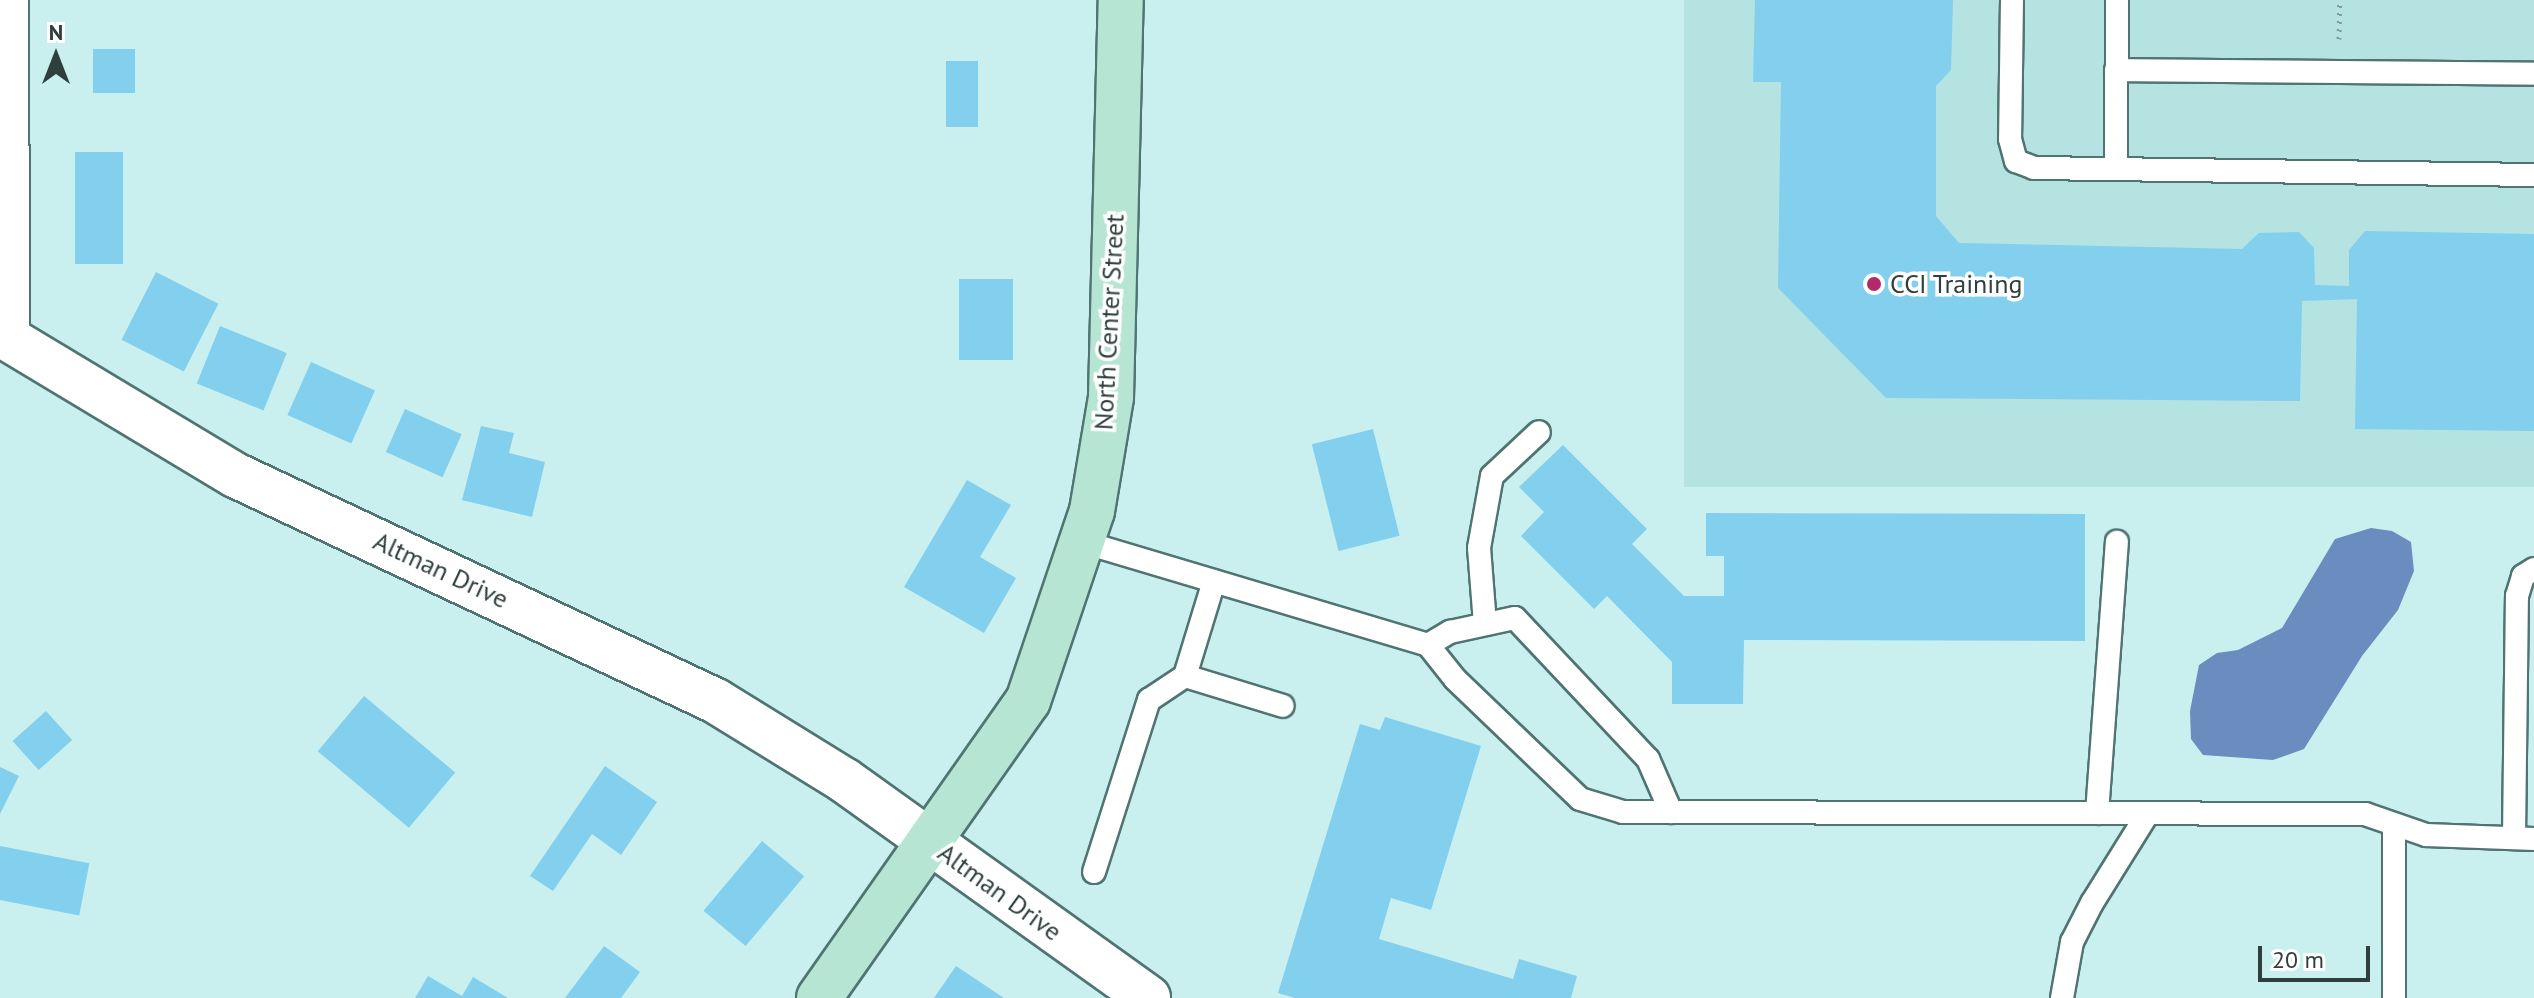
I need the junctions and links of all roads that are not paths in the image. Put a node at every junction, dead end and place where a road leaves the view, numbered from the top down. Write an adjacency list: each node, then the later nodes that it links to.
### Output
1 (6, 0): 9 (street, Altman Drive)
2 (1121, 0): 11 (main road, North Center Street)
3 (2012, 0): 7 (lane)
4 (2117, 0): 5 (lane)
5 (2116, 70): 6 (lane); 7 (lane)
6 (2534, 74)
7 (2116, 169): 8 (lane)
8 (2534, 175)
9 (4, 339): 24 (street, Altman Drive)
10 (1539, 432): 15 (lane)
11 (1083, 542): 14 (lane); 24 (main road, North Center Street)
12 (2117, 542): 20 (lane)
13 (2534, 569): 23 (lane)
14 (1214, 581): 16 (lane); 17 (lane)
15 (1485, 624): 16 (lane); 19 (lane)
16 (1428, 645): 19 (lane)
17 (1185, 676): 18 (lane); 25 (lane)
18 (1283, 706)
19 (1671, 812): 20 (lane)
20 (2097, 813): 21 (lane)
21 (2148, 813): 22 (lane); 28 (lane)
22 (2394, 825): 23 (lane); 29 (lane)
23 (2524, 838)
24 (930, 841): 26 (main road, North Center Street); 27 (street, Altman Drive)
25 (1094, 872)
26 (819, 998)
27 (1148, 998)
28 (2062, 998)
29 (2394, 998)

